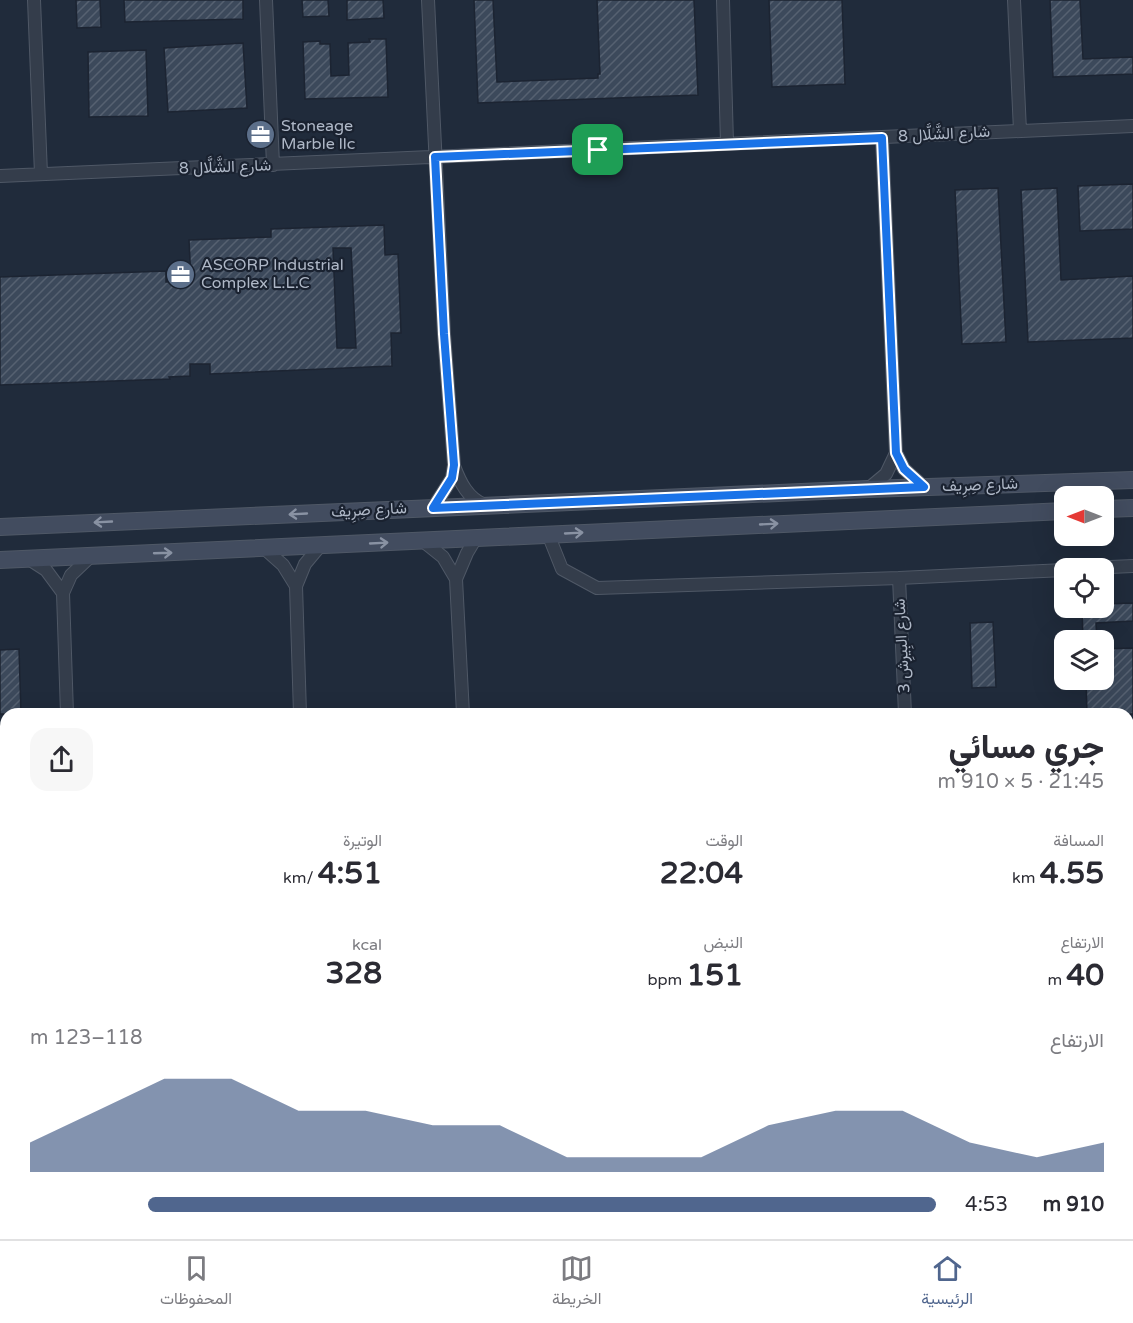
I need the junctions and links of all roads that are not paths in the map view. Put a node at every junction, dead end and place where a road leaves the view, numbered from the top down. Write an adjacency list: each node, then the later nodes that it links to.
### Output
1 (34, 0): 12 (street)
2 (266, 0): 11 (street)
3 (428, 0): 10 (street)
4 (723, 0): 9 (street)
5 (1014, 0): 7 (street)
6 (1133, 126): 7 (street, شارع الشَّلَّال 8)
7 (1020, 130): 8 (street, شارع الشَّلَّال 8)
8 (882, 138): 9 (street, شارع الشَّلَّال 8); 14 (street)
9 (727, 143): 10 (street, شارع الشَّلَّال 8)
10 (435, 157): 11 (street, شارع الشَّلَّال 8); 15 (street)
11 (273, 165): 12 (street, شارع الشَّلَّال 8)
12 (41, 174): 13 (street, شارع الشَّلَّال 8)
13 (0, 176)
14 (896, 453): 17 (street); 18 (street)
15 (454, 465): 19 (street); 20 (street)
16 (1133, 480): 17 (main road, شارع صِرِيف)
17 (924, 487): 18 (main road, شارع صِرِيف)
18 (868, 489): 19 (main road, شارع صِرِيف)
19 (485, 505): 20 (main road, شارع صِرِيف)
20 (433, 508): 24 (main road, شارع صِرِيف, one-way to 24)
21 (1133, 508): 22 (main road)
22 (1114, 509)
23 (1054, 511): 25 (main road, شارع صِرِيف, one-way to 23)
24 (0, 527)
25 (548, 534): 26 (main road, شارع صِرِيف); 36 (street)
26 (476, 538): 27 (main road, شارع صِرِيف); 37 (street)
27 (423, 541): 28 (main road, شارع صِرِيف, one-way to 27); 37 (street)
28 (320, 546): 29 (main road, شارع صِرِيف); 38 (street)
29 (265, 549): 30 (main road, شارع صِرِيف, one-way to 29); 38 (street)
30 (91, 556): 31 (main road, شارع صِرِيف); 39 (street)
31 (29, 559): 32 (main road, شارع صِرِيف); 39 (street)
32 (0, 560)
33 (1133, 566): 34 (street)
34 (1114, 567)
35 (1054, 571): 36 (street)
36 (899, 578): 43 (street, شارع البِيرِش 3)
37 (456, 579): 42 (street)
38 (296, 586): 41 (street)
39 (63, 593): 40 (street)
40 (67, 708)
41 (300, 708)
42 (463, 708)
43 (905, 708)

